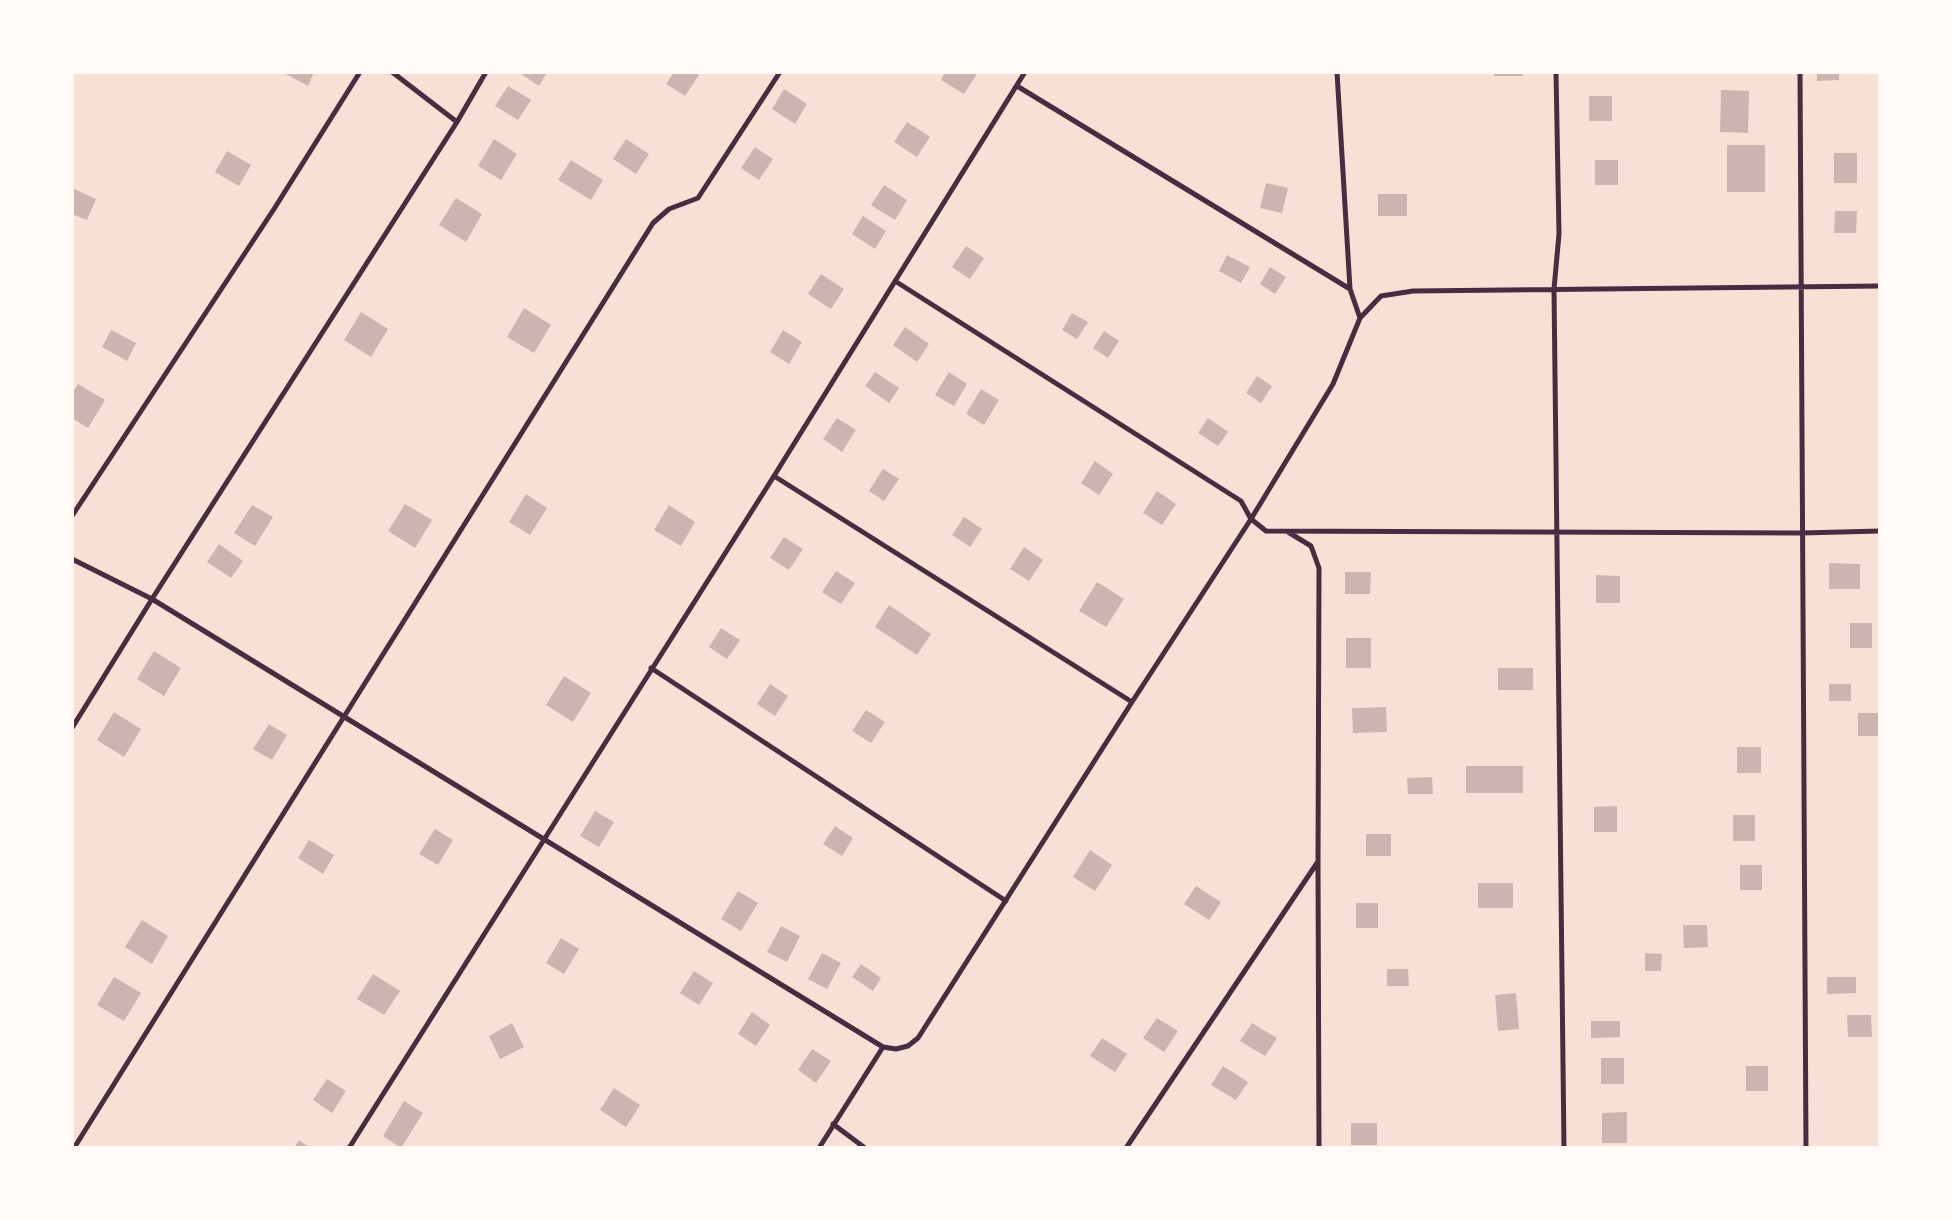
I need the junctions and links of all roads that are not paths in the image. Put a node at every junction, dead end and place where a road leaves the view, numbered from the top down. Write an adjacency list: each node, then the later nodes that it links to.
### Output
1 (360, 72): 18 (street)
2 (392, 72): 10 (street)
3 (486, 72): 10 (street)
4 (780, 72): 28 (street)
5 (1025, 72): 9 (street)
6 (1337, 72): 14 (street)
7 (1556, 72): 15 (street)
8 (1800, 72): 12 (street)
9 (1017, 86): 11 (street); 14 (street)
10 (457, 122): 25 (street)
11 (895, 281): 17 (street); 19 (street)
12 (1802, 286): 13 (street); 15 (street); 23 (street)
13 (1880, 286)
14 (1350, 289): 16 (street)
15 (1554, 289): 16 (street); 22 (street)
16 (1360, 318): 19 (street)
17 (774, 476): 26 (street); 27 (street)
18 (72, 516)
19 (1251, 519): 21 (street); 27 (street)
20 (1880, 531): 23 (street)
21 (1288, 532): 22 (street); 31 (street)
22 (1558, 533): 23 (street); 41 (street)
23 (1802, 533): 42 (street)
24 (72, 559): 25 (street)
25 (152, 599): 28 (street); 29 (street)
26 (651, 668): 30 (street); 32 (street)
27 (1132, 702): 32 (street)
28 (344, 717): 30 (street); 35 (street)
29 (72, 728)
30 (544, 840): 33 (street); 36 (street)
31 (1318, 863): 39 (street); 40 (street)
32 (1006, 901): 33 (street)
33 (883, 1047): 34 (street)
34 (834, 1124): 37 (street); 38 (street)
35 (74, 1148)
36 (349, 1148)
37 (819, 1148)
38 (865, 1148)
39 (1126, 1148)
40 (1319, 1148)
41 (1564, 1148)
42 (1806, 1148)

